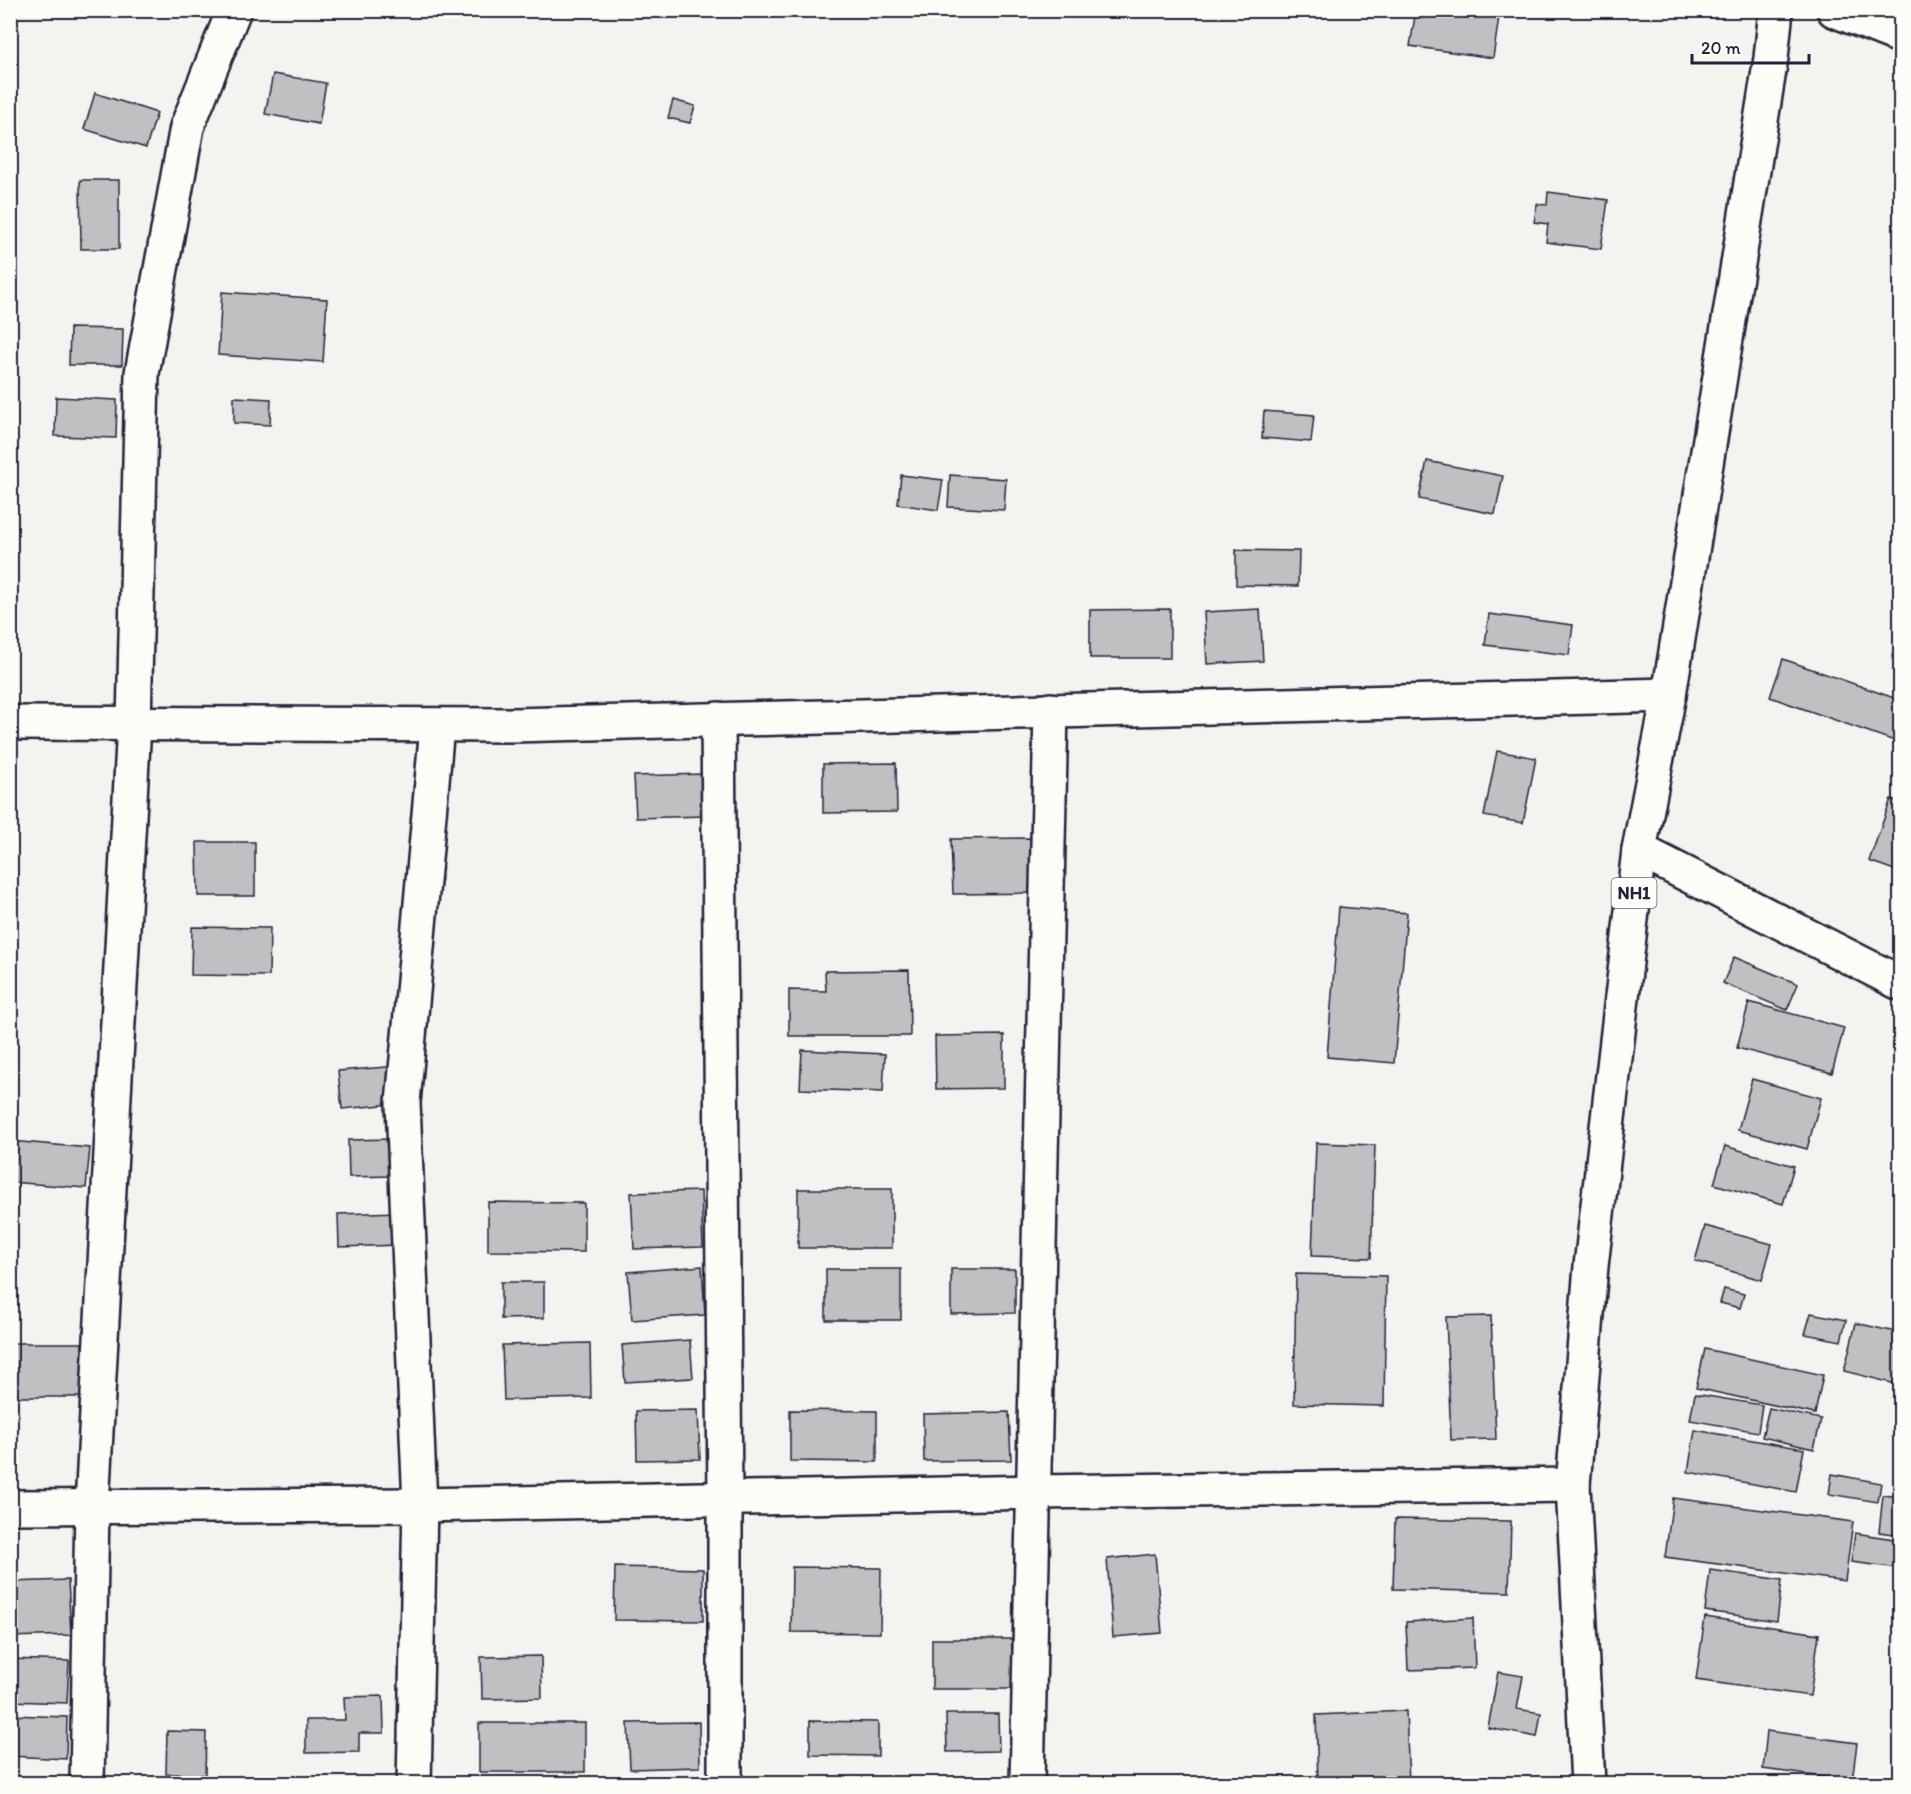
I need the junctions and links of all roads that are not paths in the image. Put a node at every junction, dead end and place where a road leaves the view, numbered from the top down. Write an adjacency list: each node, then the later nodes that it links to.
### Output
1 (234, 10): 9 (main road)
2 (1776, 10): 5 (main road, NH1)
3 (1834, 10): 4 (main road)
4 (1900, 36)
5 (1669, 695): 6 (main road); 11 (main road, NH1)
6 (1051, 710): 7 (main road); 14 (main road)
7 (718, 719): 10 (main road); 15 (main road)
8 (10, 723): 9 (main road)
9 (134, 724): 10 (main road); 17 (main road)
10 (437, 726): 16 (main road)
11 (1639, 850): 12 (main road); 13 (main road, NH1)
12 (1900, 984)
13 (1573, 1485): 14 (main road); 23 (main road, NH1)
14 (1034, 1492): 15 (main road); 22 (main road)
15 (725, 1497): 16 (main road); 21 (main road)
16 (420, 1505): 17 (main road); 20 (main road)
17 (92, 1506): 18 (main road); 19 (main road)
18 (10, 1507)
19 (87, 1784)
20 (414, 1784)
21 (725, 1784)
22 (1027, 1784)
23 (1588, 1784)

